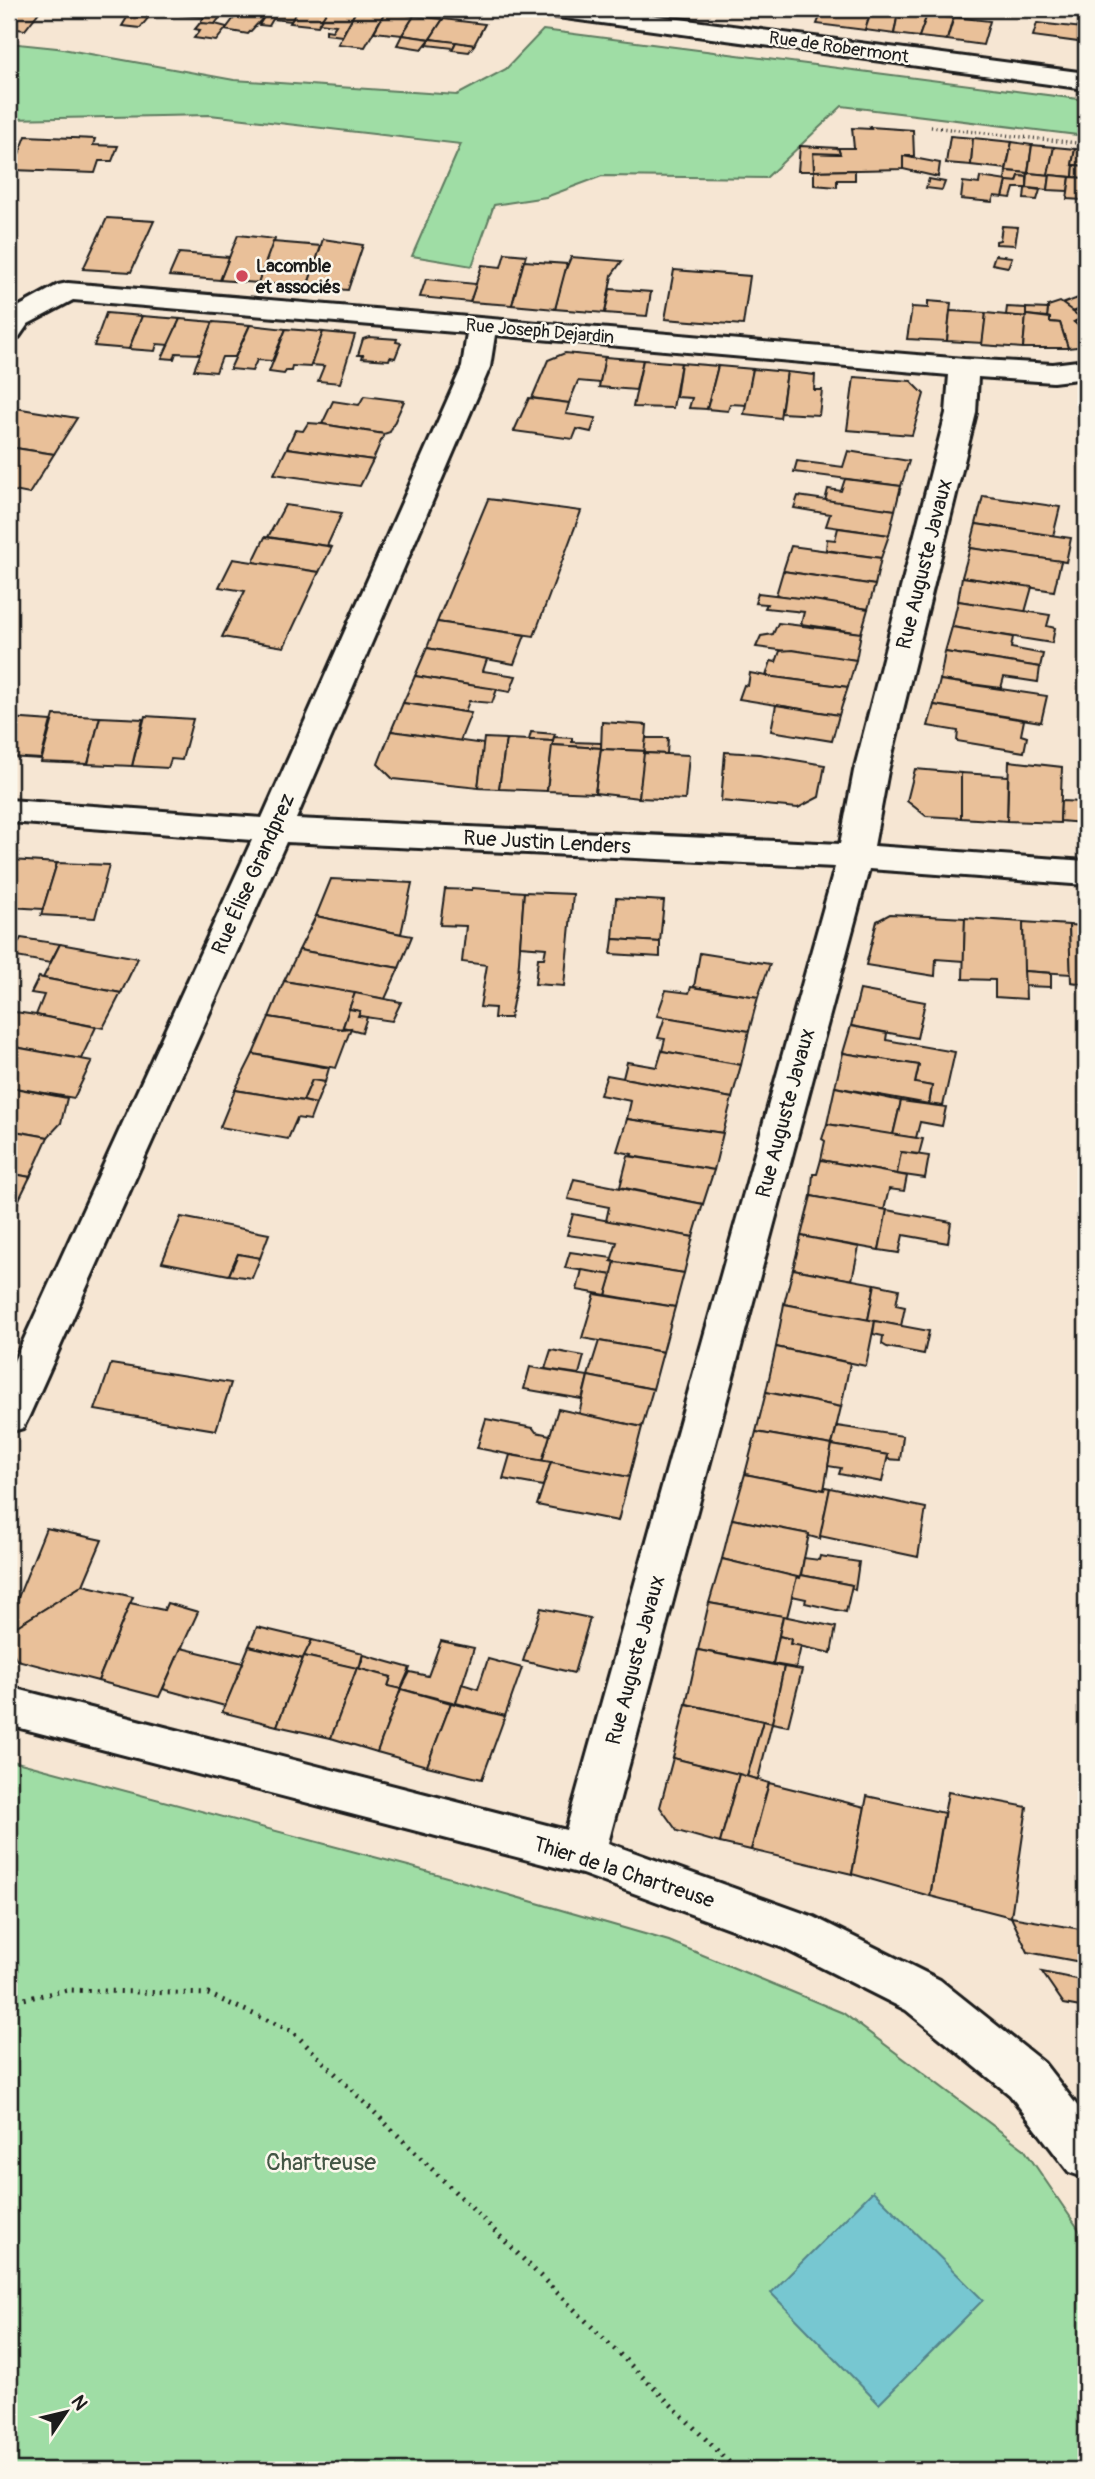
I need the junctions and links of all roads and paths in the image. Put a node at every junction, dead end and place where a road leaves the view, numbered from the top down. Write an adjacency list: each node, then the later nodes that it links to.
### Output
1 (550, 9): 2 (street, Rue de Robermont)
2 (1086, 81)
3 (931, 127): 4 (path)
4 (1086, 144)
5 (482, 327): 6 (street, Rue Joseph Dejardin); 7 (street, Rue Joseph Dejardin); 10 (street, Rue Élise Grandprez)
6 (9, 331)
7 (964, 368): 8 (street, Rue Joseph Dejardin); 11 (street, Rue Auguste Javaux)
8 (1086, 369)
9 (9, 811): 10 (street, Rue Justin Lenders)
10 (274, 830): 11 (street, Rue Justin Lenders); 13 (street, Rue Élise Grandprez)
11 (855, 856): 12 (street, Rue Justin Lenders); 15 (street, Rue Auguste Javaux)
12 (1086, 873)
13 (9, 1416)
14 (9, 1706): 15 (street, Thier de la Chartreuse)
15 (582, 1854): 17 (street, Thier de la Chartreuse)
16 (9, 2002): 18 (path)
17 (1086, 2155)
18 (737, 2470)

